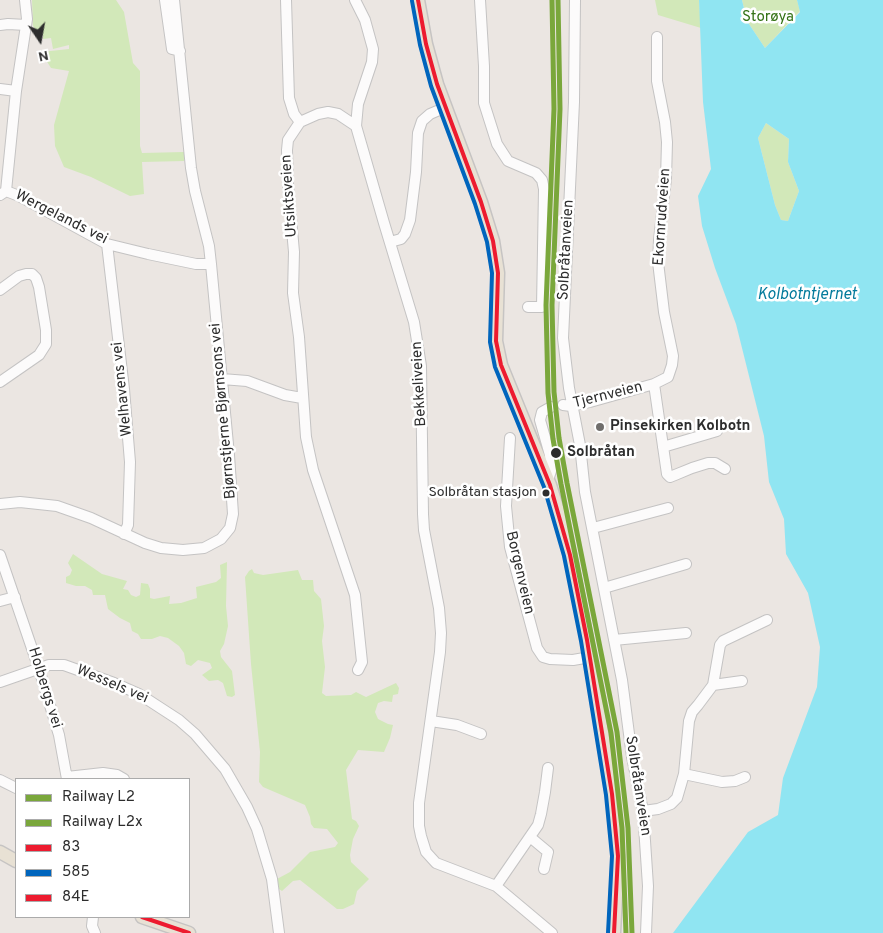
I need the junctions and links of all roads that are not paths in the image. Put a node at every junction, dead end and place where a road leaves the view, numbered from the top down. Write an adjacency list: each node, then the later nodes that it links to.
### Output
1 (25, 0): 10 (street)
2 (165, 0): 12 (street, Bjørnstjerne Bjørnsons vei)
3 (174, 0): 12 (street, Bjørnstjerne Bjørnsons vei)
4 (286, 0): 16 (street)
5 (355, 0): 17 (street, Bekkeliveien)
6 (418, 0): 15 (main road)
7 (480, 0): 24 (street)
8 (575, 0): 29 (street, Solbråtanveien)
9 (0, 25): 10 (street)
10 (26, 25): 14 (street)
11 (657, 37): 27 (street, Ekornrudveien)
12 (180, 51): 22 (street, Bjørnstjerne Bjørnsons vei)
13 (0, 89): 14 (street)
14 (16, 90): 18 (street)
15 (444, 108): 20 (street); 35 (main road)
16 (300, 122): 17 (street); 28 (street, Utsiktsveien)
17 (356, 126): 20 (street, Bekkeliveien)
18 (3, 179): 19 (street)
19 (3, 193): 21 (street, Wergelands vei)
20 (390, 242): 54 (street, Bekkeliveien)
21 (107, 244): 22 (street, Wergelands vei); 39 (street, Welhavens vei)
22 (211, 264): 25 (street, Bjørnstjerne Bjørnsons vei)
23 (0, 290): 26 (street)
24 (528, 307)
25 (222, 379): 28 (street); 39 (street, Bjørnstjerne Bjørnsons vei)
26 (0, 382)
27 (654, 384): 29 (street, Tjernveien); 33 (street)
28 (302, 398): 50 (street, Utsiktsveien)
29 (567, 406): 38 (street, Solbråtanveien)
30 (551, 407): 35 (street)
31 (717, 430): 33 (street)
32 (510, 438): 48 (street, Borgenveien)
33 (663, 447): 34 (street)
34 (725, 469)
35 (548, 480): 48 (main road)
36 (0, 504): 39 (street, Bjørnstjerne Bjørnsons vei)
37 (668, 508): 38 (street)
38 (592, 528): 42 (street, Solbråtanveien)
39 (124, 534)
40 (0, 555): 43 (street, Holbergs vei)
41 (686, 564): 42 (street)
42 (604, 588): 47 (street, Solbråtanveien)
43 (15, 597): 44 (street); 49 (street, Holbergs vei)
44 (0, 601)
45 (767, 620): 53 (street)
46 (686, 633): 47 (street)
47 (614, 640): 63 (street, Solbråtanveien)
48 (590, 657): 75 (main road)
49 (39, 669): 52 (street, Wessels vei); 59 (street, Holbergs vei); 73 (street, Wessels vei)
50 (358, 670)
51 (742, 680): 53 (street)
52 (0, 682)
53 (713, 685): 57 (street)
54 (431, 721): 55 (street); 68 (street, Bekkeliveien)
55 (481, 734)
56 (548, 768): 64 (street)
57 (684, 774): 58 (street); 63 (street)
58 (745, 777)
59 (67, 778): 60 (street)
60 (122, 778)
61 (0, 780): 62 (street)
62 (15, 788)
63 (643, 811): 76 (street, Solbråtanveien)
64 (530, 837): 67 (street); 68 (street)
65 (0, 852): 66 (main road)
66 (15, 860)
67 (544, 869)
68 (496, 886): 74 (street, Bekkeliveien)
69 (93, 918): 71 (street)
70 (145, 918): 72 (main road)
71 (95, 933)
72 (189, 933)
73 (279, 933)
74 (552, 933)
75 (614, 933)
76 (646, 933)

